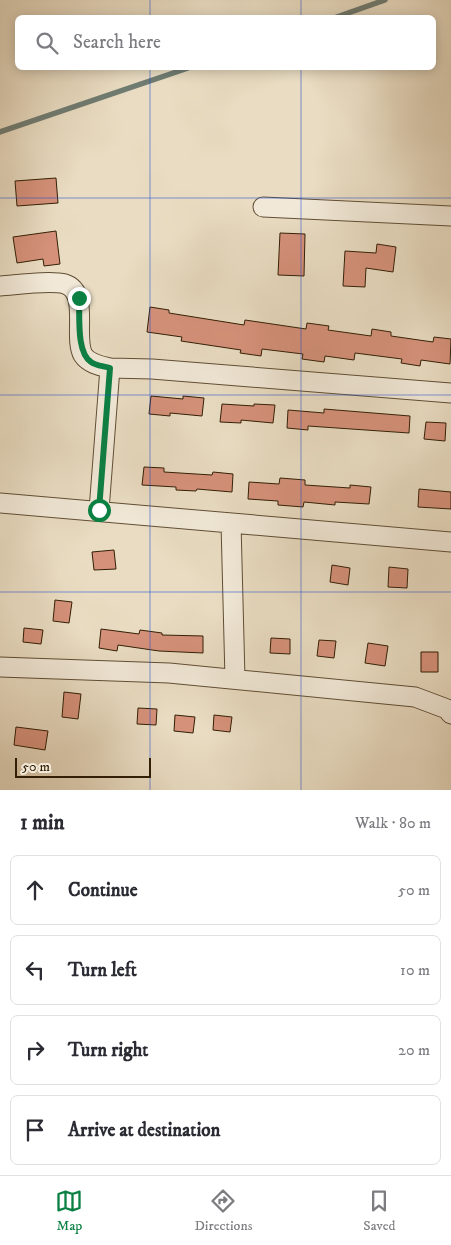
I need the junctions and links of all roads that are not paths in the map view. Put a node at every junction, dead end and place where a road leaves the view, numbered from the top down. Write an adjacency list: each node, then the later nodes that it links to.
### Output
1 (263, 207): 2 (street)
2 (451, 216)
3 (0, 286): 4 (street)
4 (110, 368): 5 (street); 7 (street)
5 (451, 393)
6 (0, 503): 7 (street)
7 (99, 510): 8 (street)
8 (231, 523): 9 (street); 11 (street)
9 (451, 542)
10 (0, 667): 11 (street)
11 (234, 679): 12 (street)
12 (451, 714)

